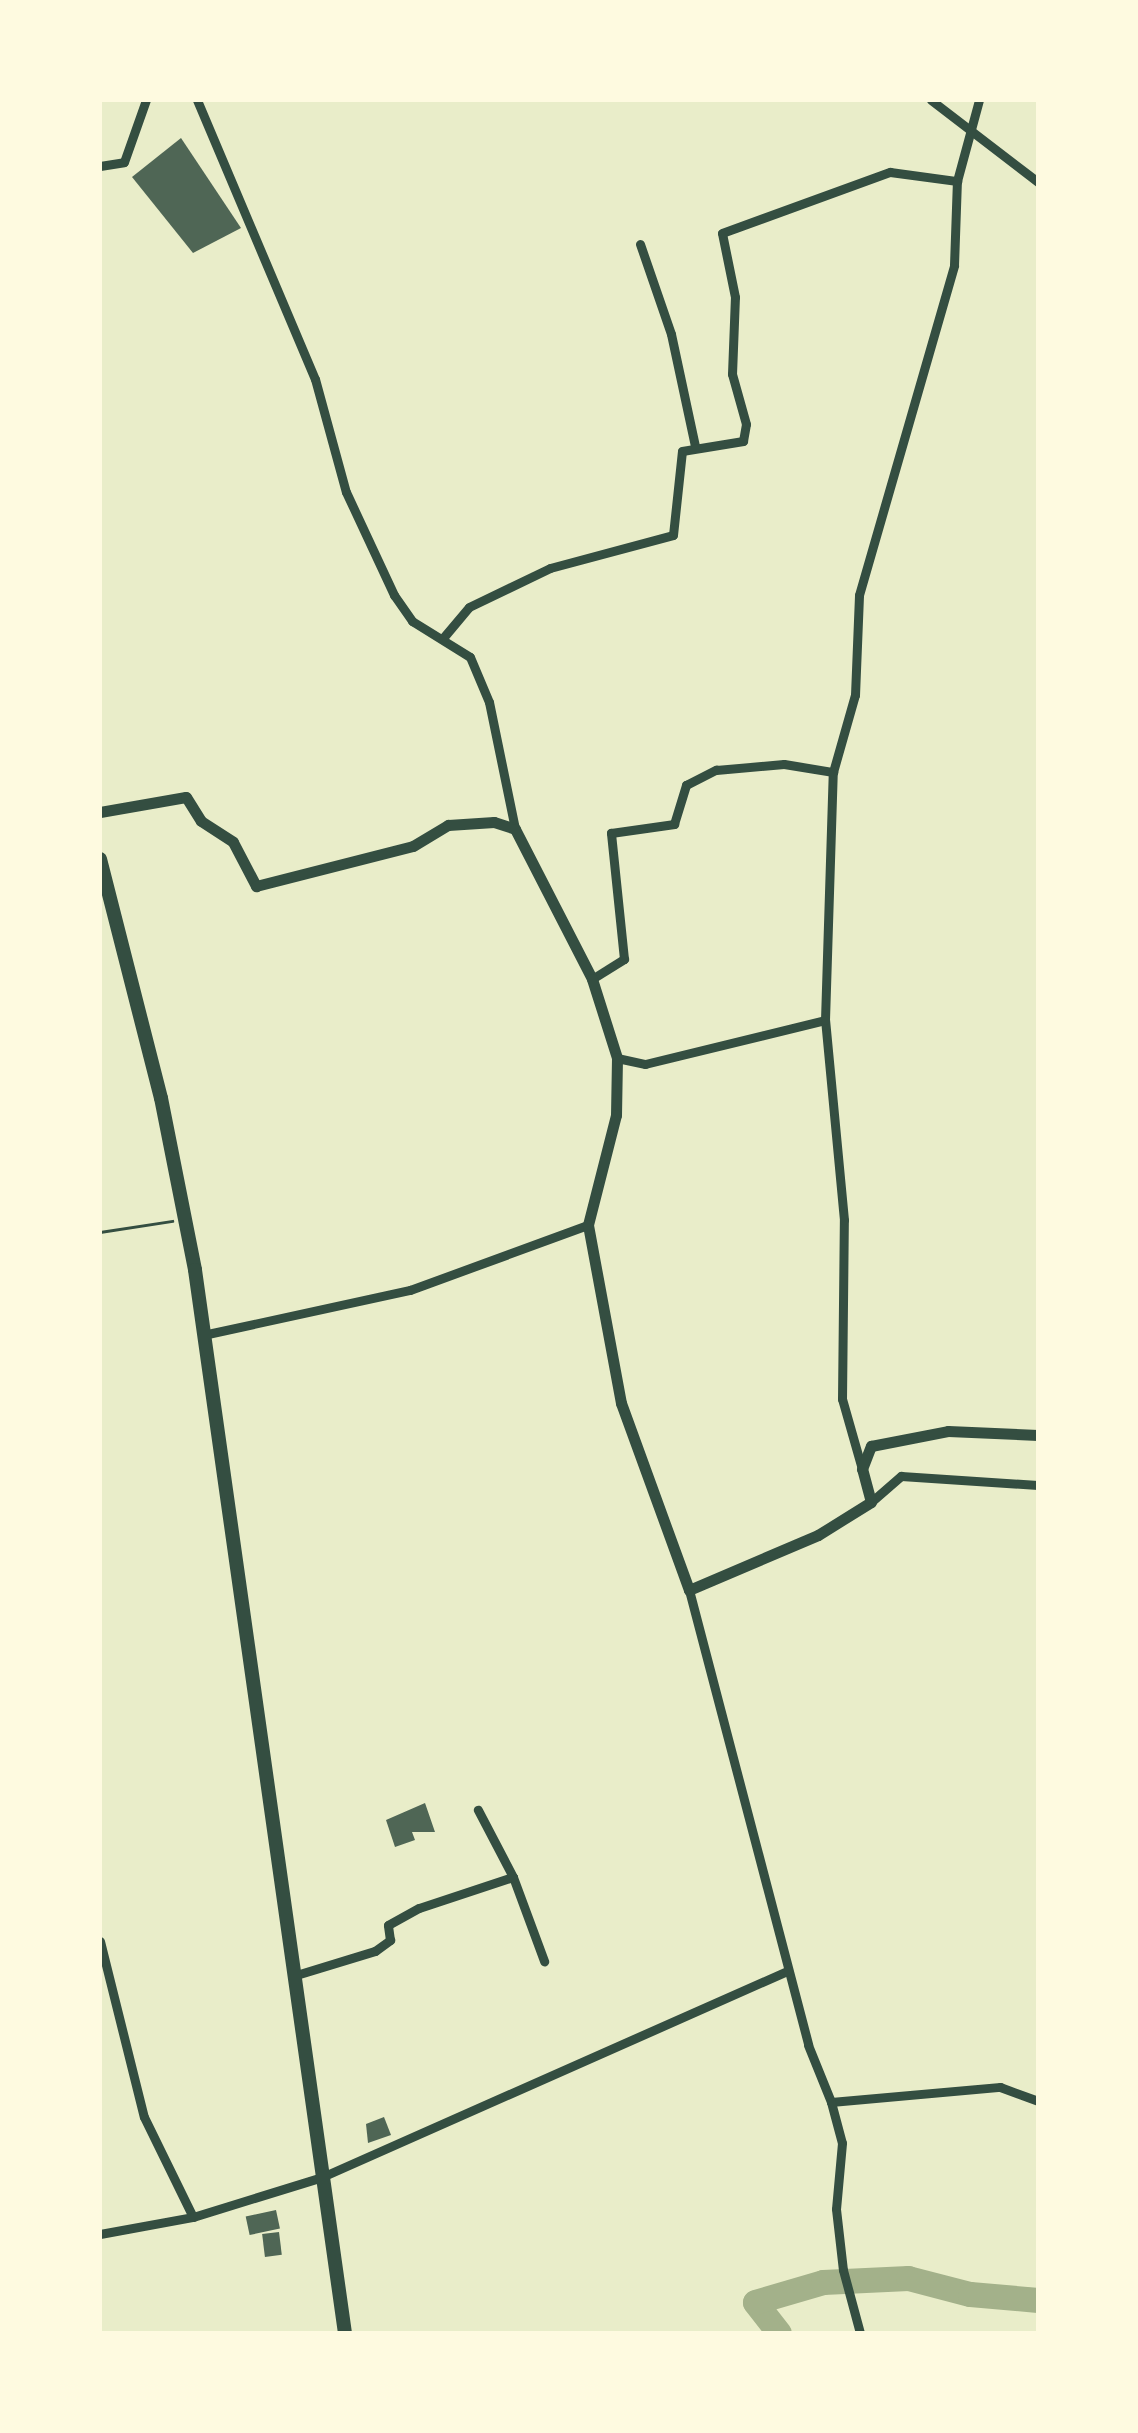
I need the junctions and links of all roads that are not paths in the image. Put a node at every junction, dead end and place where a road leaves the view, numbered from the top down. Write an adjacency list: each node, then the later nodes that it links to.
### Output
1 (146, 100): 6 (street)
2 (196, 100): 11 (street)
3 (931, 100): 5 (street)
4 (979, 100): 5 (street)
5 (969, 134): 7 (street); 8 (street)
6 (100, 166)
7 (957, 181): 10 (street); 12 (street)
8 (1038, 182)
9 (640, 244): 10 (street)
10 (695, 446): 11 (street)
11 (444, 638): 14 (street)
12 (832, 772): 16 (street); 17 (street)
13 (100, 812): 14 (main road)
14 (516, 829): 16 (main road)
15 (100, 859): 20 (highway)
16 (592, 980): 18 (main road)
17 (825, 1020): 18 (street); 22 (street)
18 (616, 1058): 19 (main road)
19 (588, 1225): 20 (street); 25 (main road)
20 (203, 1335): 31 (highway)
21 (1038, 1435): 22 (main road)
22 (862, 1469): 24 (main road)
23 (1038, 1486): 24 (street)
24 (871, 1502): 25 (main road)
25 (688, 1590): 30 (street)
26 (478, 1810): 27 (street)
27 (513, 1877): 29 (street); 31 (street)
28 (100, 1940): 35 (street)
29 (544, 1960)
30 (788, 1971): 33 (street); 34 (street)
31 (293, 1976): 34 (highway)
32 (1038, 2101): 33 (street)
33 (831, 2102): 38 (street)
34 (322, 2177): 35 (street); 37 (highway)
35 (193, 2217): 36 (street)
36 (100, 2234)
37 (345, 2333)
38 (860, 2333)

